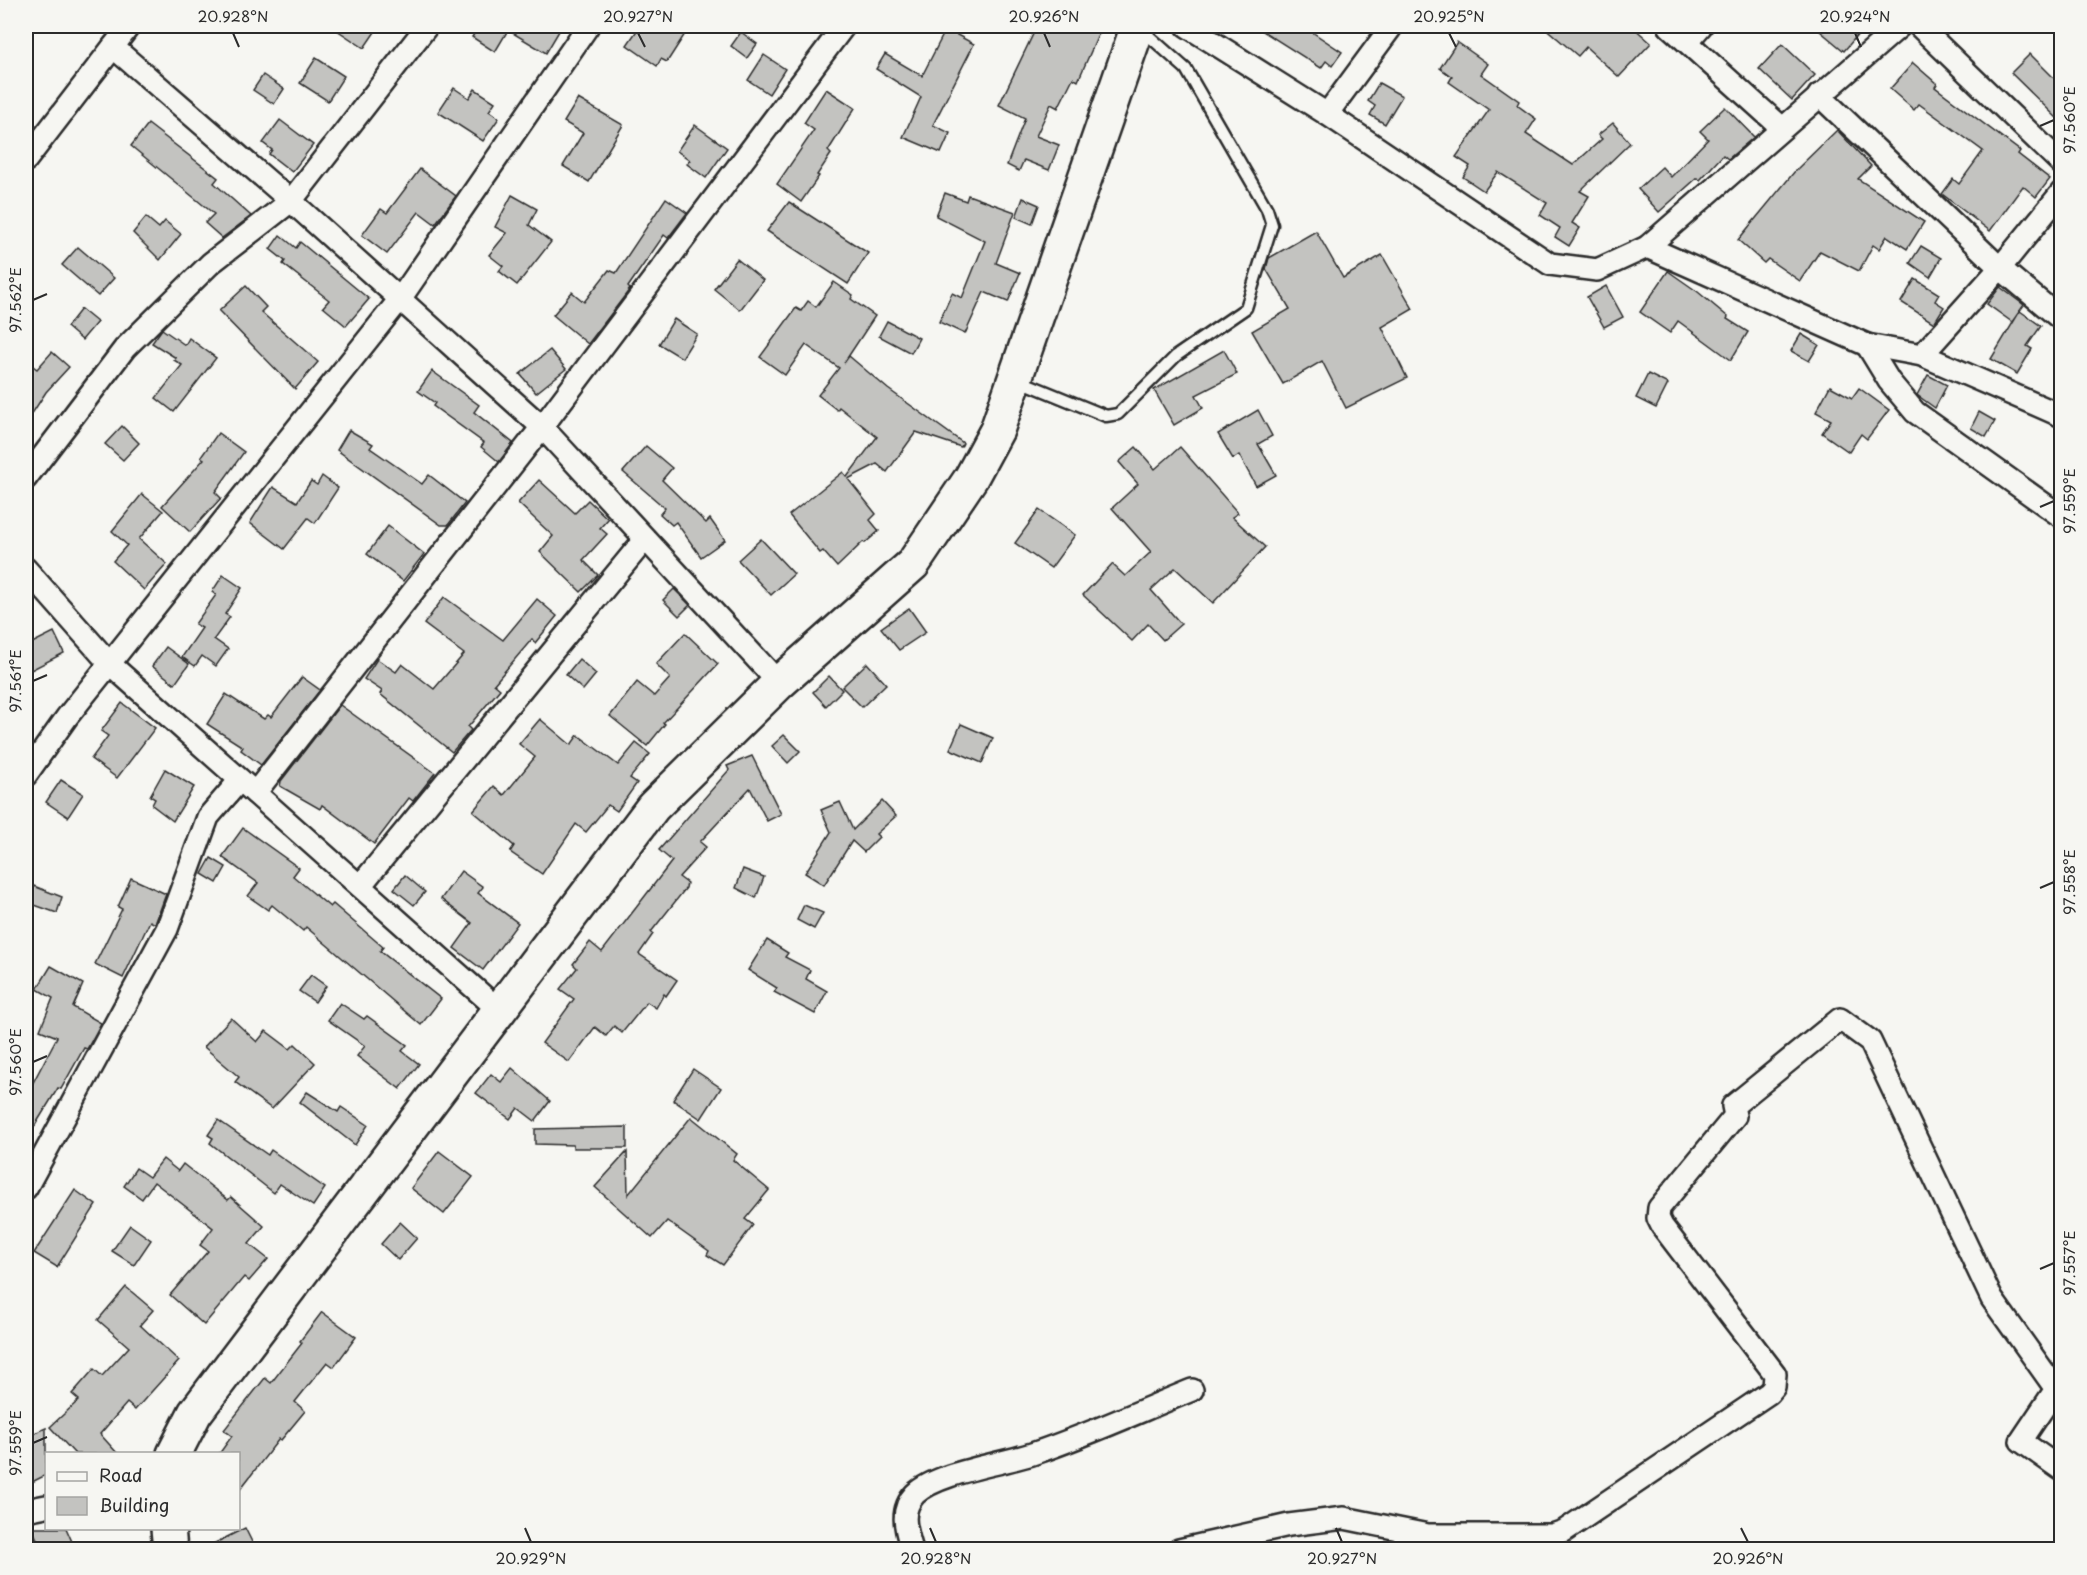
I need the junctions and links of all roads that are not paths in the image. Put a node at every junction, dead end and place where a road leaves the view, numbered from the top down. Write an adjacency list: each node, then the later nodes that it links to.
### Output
1 (129, 26): 13 (street)
2 (426, 26): 20 (street)
3 (588, 26): 23 (street)
4 (844, 26): 29 (street)
5 (1138, 26): 27 (highway); 27 (lane)
6 (1187, 26): 15 (street)
7 (1392, 26): 15 (street)
8 (1669, 26): 12 (street)
9 (1701, 26): 12 (street)
10 (1900, 26): 14 (street)
11 (1919, 26): 18 (street)
12 (1687, 42): 16 (street)
13 (113, 47): 17 (street); 20 (street)
14 (1819, 95): 16 (street); 22 (street)
15 (1327, 114): 21 (street)
16 (1781, 127): 21 (street)
17 (26, 160)
18 (2061, 162)
19 (2061, 192): 22 (street)
20 (291, 201): 23 (street); 30 (street)
21 (1647, 247): 25 (street)
22 (2000, 268): 24 (street); 26 (street)
23 (400, 299): 29 (street); 34 (street)
24 (2061, 320)
25 (1867, 345): 26 (street); 31 (street)
26 (1922, 355): 28 (street)
27 (1015, 379): 35 (highway)
28 (2059, 411)
29 (542, 427): 32 (street); 37 (street)
30 (26, 478)
31 (2061, 518)
32 (645, 539): 35 (street); 38 (street)
33 (26, 569): 34 (street)
34 (110, 664): 36 (street); 37 (street)
35 (779, 683): 39 (highway)
36 (26, 775)
37 (248, 786): 38 (street); 40 (street)
38 (360, 886): 39 (street)
39 (500, 1011): 42 (highway)
40 (28, 1175)
41 (1192, 1390): 48 (street)
42 (175, 1452)
43 (2061, 1470): 49 (street)
44 (45, 1506): 45 (street)
45 (26, 1510)
46 (168, 1530): 47 (highway)
47 (170, 1550)
48 (912, 1550)
49 (1179, 1550)

